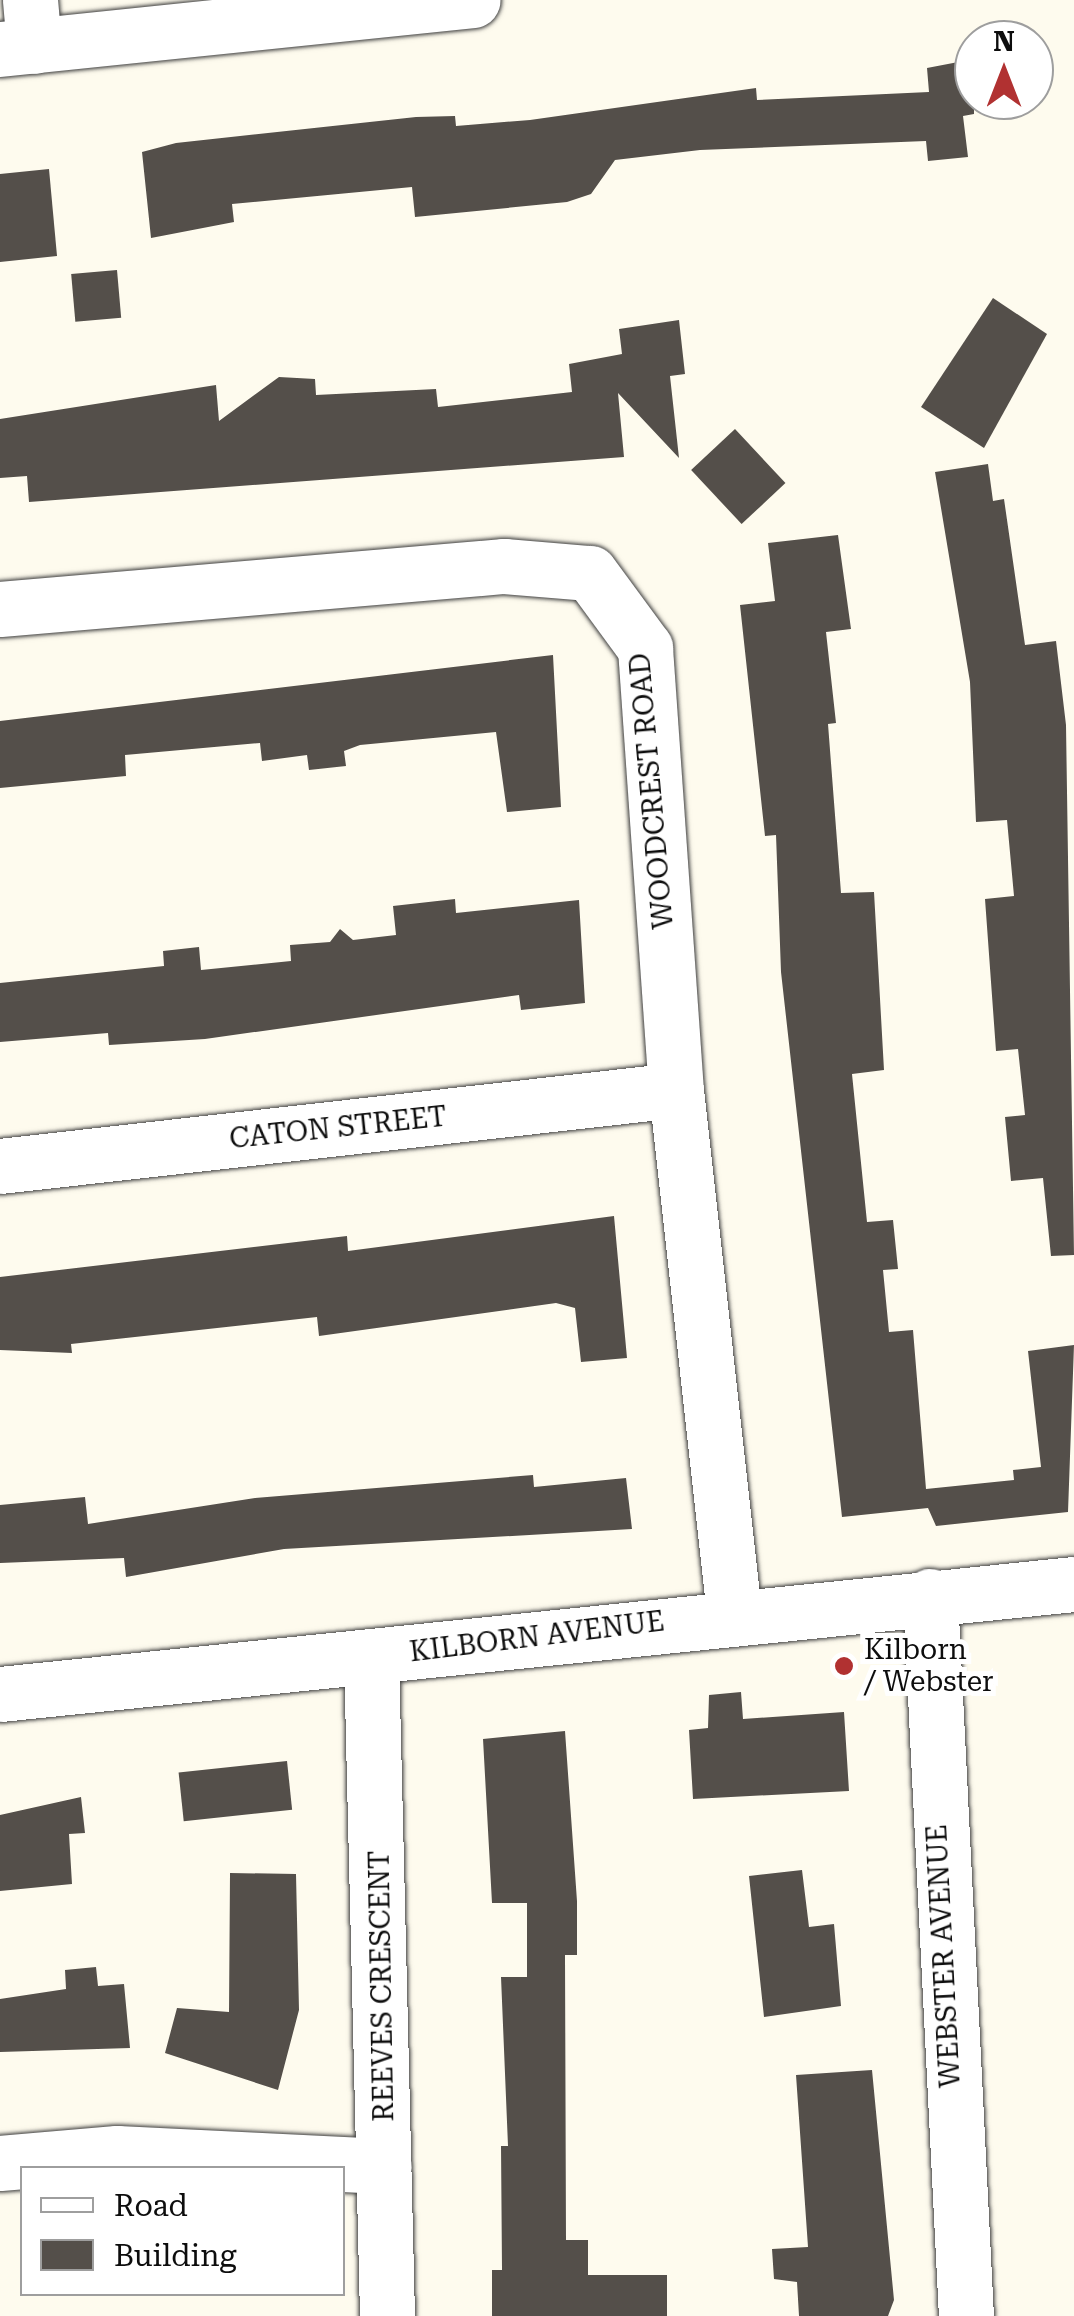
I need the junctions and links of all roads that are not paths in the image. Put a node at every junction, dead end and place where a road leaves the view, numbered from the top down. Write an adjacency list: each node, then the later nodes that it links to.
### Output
1 (472, 0): 2 (street)
2 (21, 32)
3 (0, 609): 4 (street, WOODCREST ROAD)
4 (676, 1090): 5 (street, CATON STREET); 8 (street, WOODCREST ROAD)
5 (0, 1166)
6 (1074, 1584): 7 (street, KILBORN AVENUE)
7 (930, 1596): 8 (street, KILBORN AVENUE); 14 (street, WEBSTER AVENUE)
8 (734, 1614): 9 (street, KILBORN AVENUE)
9 (371, 1656): 10 (street, KILBORN AVENUE); 12 (street, REEVES CRESCENT)
10 (0, 1694)
11 (0, 2163): 12 (street)
12 (384, 2166): 13 (street, REEVES CRESCENT)
13 (387, 2316)
14 (966, 2316)

